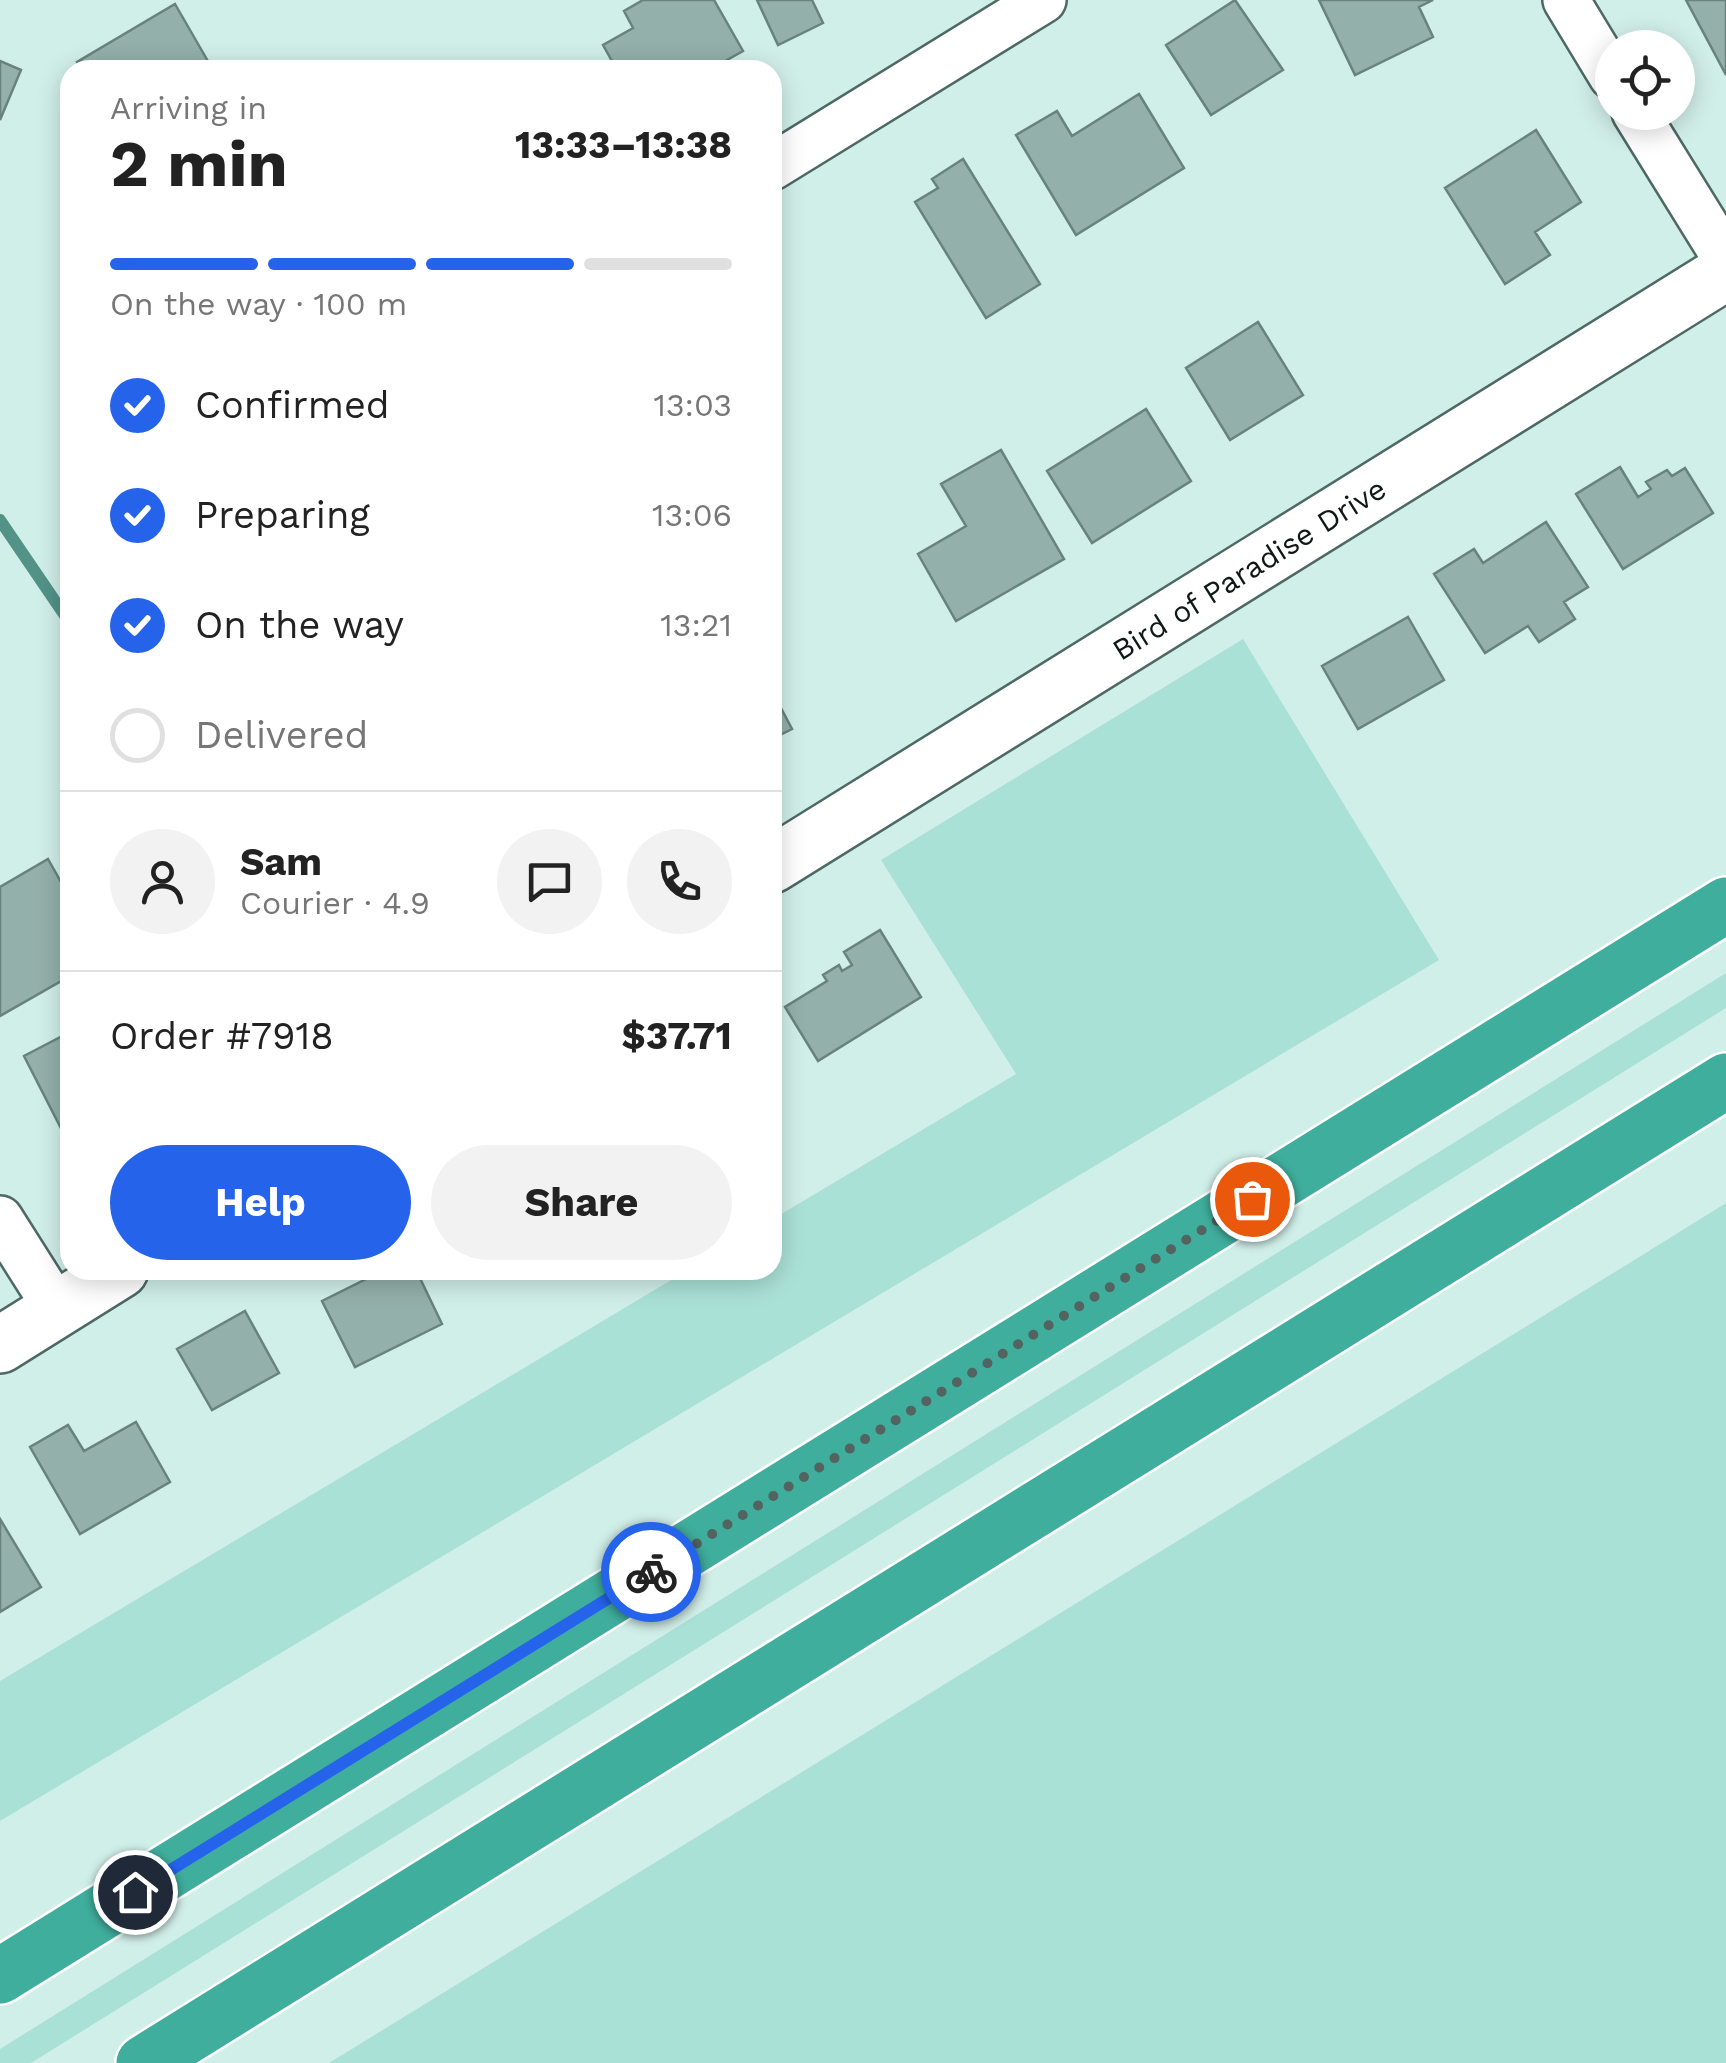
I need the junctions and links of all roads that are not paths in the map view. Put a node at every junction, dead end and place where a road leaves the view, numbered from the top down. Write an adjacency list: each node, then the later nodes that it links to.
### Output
1 (1042, 0): 5 (street)
2 (1566, 0): 3 (street)
3 (1595, 48)
4 (1646, 130): 6 (street)
5 (782, 162)
6 (1726, 260)
7 (1726, 272): 8 (street, Bird of Paradise Drive)
8 (782, 859)
9 (1726, 906): 15 (highway)
10 (1726, 1081): 16 (highway)
11 (0, 1219): 13 (street)
12 (104, 1280): 13 (street)
13 (56, 1310): 14 (street)
14 (0, 1345)
15 (0, 1976)
16 (144, 2063)

